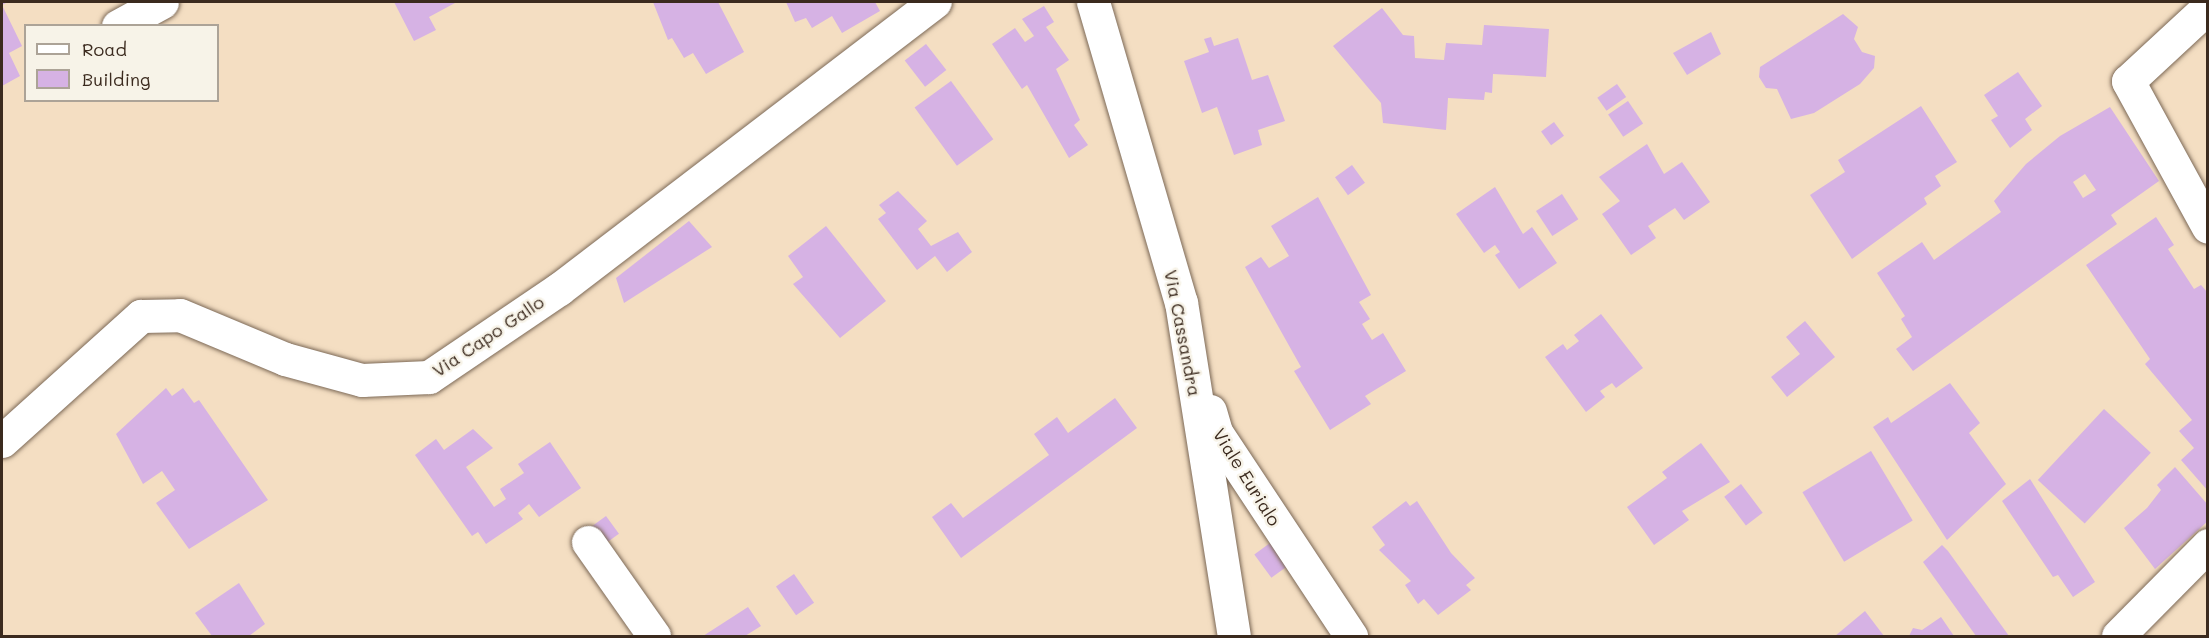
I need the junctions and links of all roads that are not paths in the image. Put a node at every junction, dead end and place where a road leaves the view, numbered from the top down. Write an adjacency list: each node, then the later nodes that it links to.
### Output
1 (162, 2): 5 (street)
2 (934, 2): 8 (street, Via Capo Gallo)
3 (1093, 2): 7 (street, Via Cassandra)
4 (2208, 7): 6 (street)
5 (122, 24)
6 (2208, 227)
7 (1181, 302): 11 (street, Viale Eurialo); 13 (street, Via Cassandra)
8 (2, 441)
9 (588, 542): 12 (street)
10 (2207, 548): 14 (street)
11 (1341, 632)
12 (654, 636)
13 (1234, 636)
14 (2118, 636)

